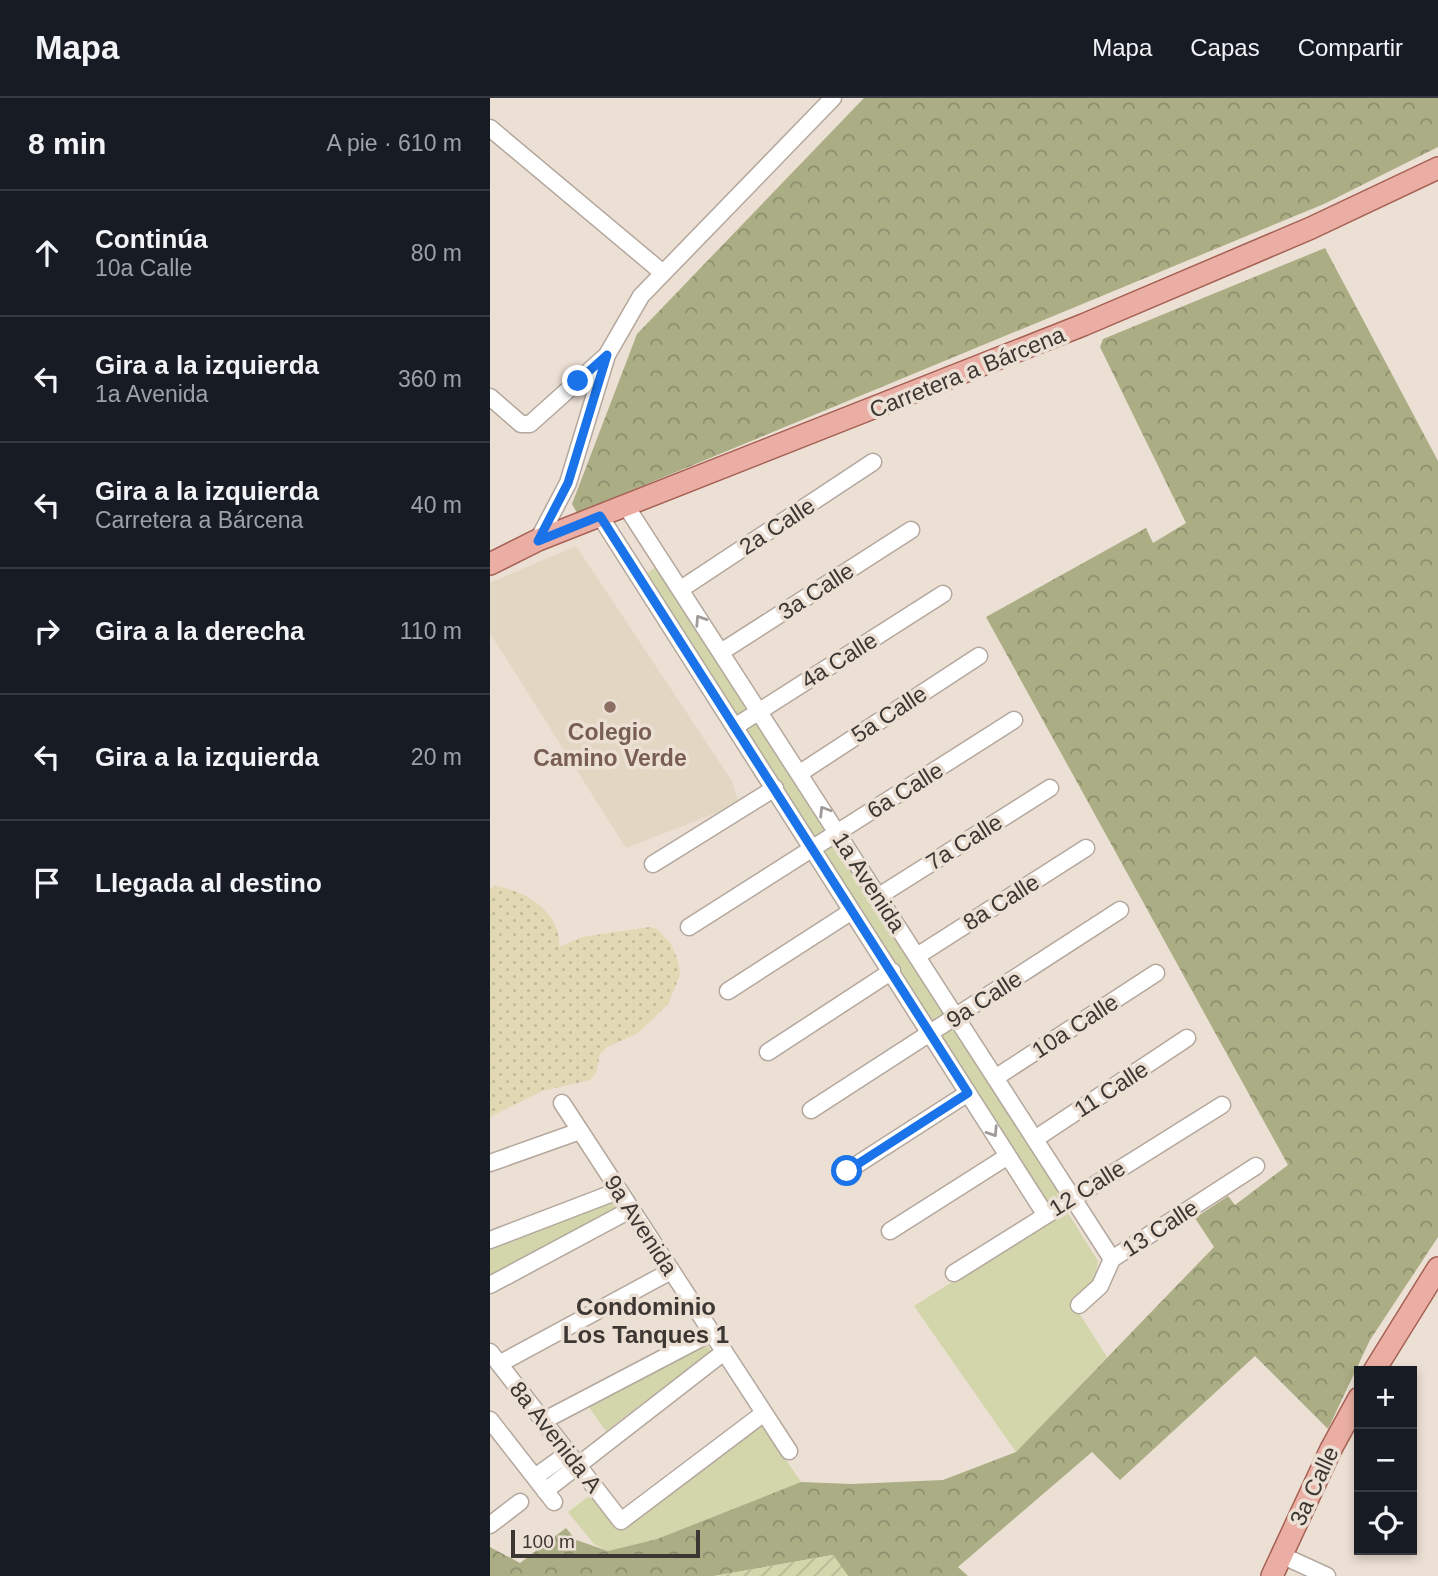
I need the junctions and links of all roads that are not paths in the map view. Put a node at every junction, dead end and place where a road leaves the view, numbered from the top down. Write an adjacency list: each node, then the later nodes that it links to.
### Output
1 (833, 98): 4 (street)
2 (490, 128): 4 (street)
3 (1438, 168): 8 (main road, Carretera a Bárcena)
4 (663, 273): 5 (street)
5 (607, 355): 6 (street); 11 (street)
6 (490, 397)
7 (873, 462): 13 (street, 2a Calle)
8 (626, 506): 9 (main road, Carretera a Bárcena); 13 (street, 1a Avenida)
9 (600, 516): 11 (main road, Carretera a Bárcena); 19 (street, 1a Avenida)
10 (911, 530): 15 (street, 3a Calle)
11 (538, 541): 12 (main road, Carretera a Bárcena)
12 (490, 564)
13 (681, 589): 15 (street, 1a Avenida, one-way to 13)
14 (943, 594): 17 (street, 4a Calle)
15 (722, 652): 17 (street, 1a Avenida)
16 (979, 656): 20 (street, 5a Calle)
17 (759, 711): 19 (street, 4a Calle); 20 (street, 1a Avenida)
18 (1014, 720): 23 (street, 6a Calle)
19 (736, 726): 21 (street, 1a Avenida)
20 (800, 773): 23 (street, 1a Avenida, one-way to 20)
21 (775, 788): 24 (street, 1a Avenida); 26 (street)
22 (1050, 788): 27 (street, 7a Calle)
23 (837, 833): 24 (street, 6a Calle); 27 (street, 1a Avenida)
24 (812, 848): 29 (street, 1a Avenida); 30 (street, 6a Calle)
25 (1086, 848): 31 (street, 8a Calle)
26 (653, 864)
27 (879, 896): 31 (street, 1a Avenida)
28 (1120, 910): 35 (street, 9a Calle)
29 (852, 911): 32 (street, 1a Avenida); 34 (street)
30 (689, 927)
31 (917, 956): 35 (street, 1a Avenida)
32 (892, 971): 36 (street, 1a Avenida); 38 (street)
33 (1156, 974): 39 (street, 10a Calle)
34 (728, 991)
35 (957, 1018): 36 (street, 9a Calle); 39 (street, 1a Avenida)
36 (931, 1034): 40 (street, 1a Avenida); 43 (street, 9a Calle)
37 (1187, 1038): 45 (street, 11 Calle)
38 (768, 1052)
39 (995, 1078): 45 (street, 1a Avenida)
40 (968, 1093): 46 (street, 1a Avenida, one-way to 46); 49 (street)
41 (562, 1103): 44 (street, 9a Avenida)
42 (1222, 1105): 51 (street, 12 Calle)
43 (811, 1110)
44 (580, 1131): 47 (street); 50 (street, 9a Avenida)
45 (1035, 1139): 51 (street, 1a Avenida)
46 (1009, 1156): 53 (street, 1a Avenida); 54 (street)
47 (490, 1163)
48 (1256, 1166): 56 (street, 13 Calle)
49 (847, 1171)
50 (618, 1191): 52 (street, 9a Avenida); 55 (street)
51 (1072, 1198): 53 (street, 12 Calle); 56 (street, 1a Avenida)
52 (630, 1210): 58 (street, 9a Avenida); 60 (street)
53 (1045, 1214): 59 (street, 12 Calle)
54 (890, 1231)
55 (490, 1240)
56 (1112, 1259): 61 (street, 13 Calle)
57 (1438, 1268): 65 (main road)
58 (671, 1271): 62 (street, 9a Avenida); 64 (street)
59 (954, 1273)
60 (490, 1285)
61 (1079, 1305)
62 (711, 1332): 63 (street, 9a Avenida); 69 (street)
63 (724, 1352): 67 (street, 9a Avenida); 71 (street)
64 (495, 1358): 69 (street, 8a Avenida A)
65 (1377, 1366)
66 (1354, 1408): 75 (main road, 3a Calle)
67 (764, 1413): 70 (street, 9a Avenida); 71 (street, 8a Avenida A)
68 (490, 1420): 72 (street)
69 (542, 1421): 71 (street, 8a Avenida A)
70 (789, 1451)
71 (572, 1459): 72 (street); 72 (street)
72 (535, 1477)
73 (520, 1502): 74 (street)
74 (490, 1525)
75 (1281, 1555): 76 (main road, 3a Calle); 77 (street)
76 (1272, 1576)
77 (1327, 1576)

